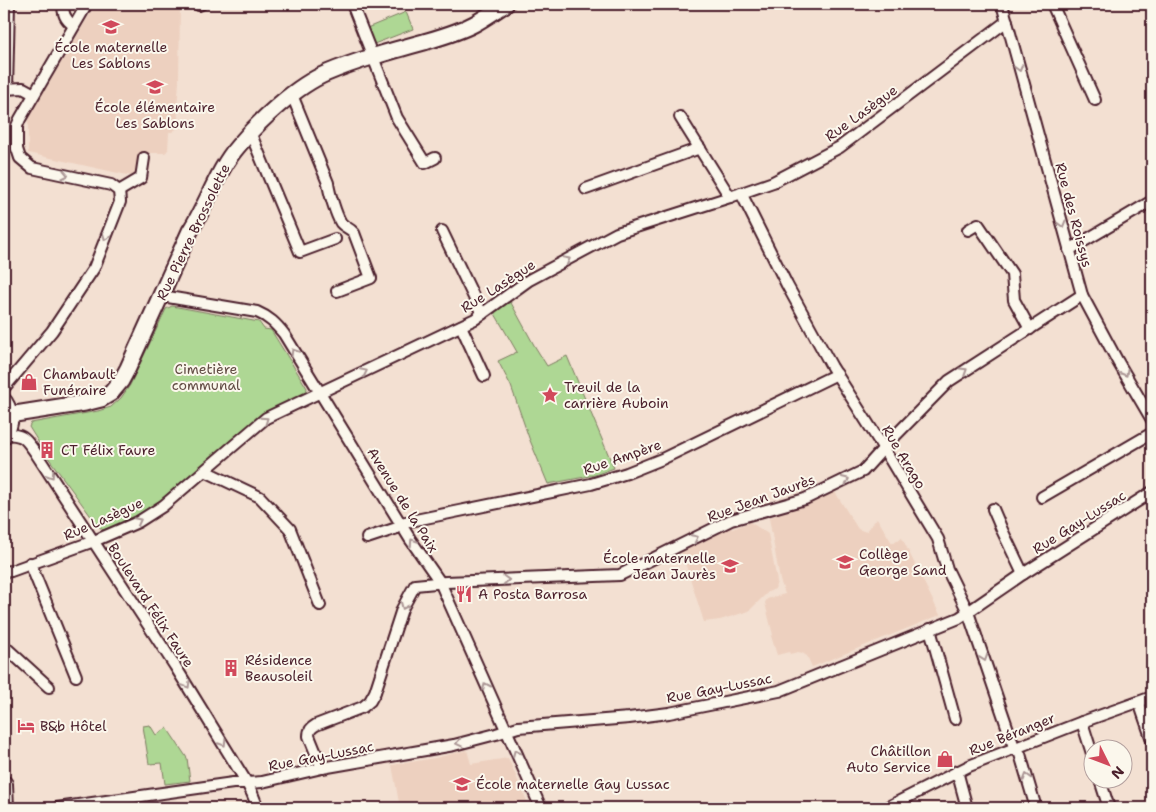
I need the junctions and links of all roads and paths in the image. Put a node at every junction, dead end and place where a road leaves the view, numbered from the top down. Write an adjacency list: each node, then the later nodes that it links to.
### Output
1 (8, 4): 11 (street)
2 (63, 4): 9 (street)
3 (87, 4): 9 (street)
4 (352, 4): 10 (street)
5 (506, 4): 10 (main road, Rue Pierre Brossolette)
6 (1002, 4): 8 (street, Rue des Roissys)
7 (1052, 4): 14 (street)
8 (1007, 20): 22 (street, Rue Lasègue); 28 (street, Rue des Roissys, one-way to 28)
9 (73, 25): 12 (street)
10 (373, 57): 13 (main road, Rue Pierre Brossolette); 19 (street)
11 (6, 89): 12 (street)
12 (34, 94): 21 (street, one-way to 21)
13 (292, 95): 16 (main road, Rue Pierre Brossolette); 29 (street)
14 (1096, 100)
15 (680, 117): 17 (street)
16 (250, 132): 27 (street); 31 (main road, Rue Pierre Brossolette)
17 (700, 148): 20 (street); 23 (street)
18 (144, 158): 21 (street)
19 (435, 158)
20 (586, 189)
21 (119, 191): 37 (street, one-way to 37)
22 (741, 193): 23 (street, Rue Lasègue); 35 (street, Rue Arago)
23 (730, 197): 32 (street, Rue Lasègue, one-way to 23)
24 (1152, 201): 28 (street)
25 (968, 230): 34 (street)
26 (442, 231): 32 (street)
27 (334, 238)
28 (1069, 250): 30 (street, Rue des Roissys)
29 (337, 291)
30 (1082, 295): 34 (street, Rue Jean Jaurès); 40 (street, Rue des Roissys, one-way to 40)
31 (162, 296): 38 (street, Avenue de la Paix, one-way to 31); 39 (main road, Rue Pierre Brossolette)
32 (482, 314): 33 (street, Rue Lasègue)
33 (461, 326): 36 (street); 38 (street, Rue Lasègue, one-way to 33)
34 (1030, 329): 43 (street, Rue Jean Jaurès, one-way to 34)
35 (837, 374): 43 (street, Rue Arago); 48 (street, Rue Ampère)
36 (484, 376)
37 (4, 388)
38 (320, 393): 44 (street, Rue Lasègue, one-way to 38); 48 (street, Avenue de la Paix)
39 (7, 409): 42 (main road)
40 (1152, 420)
41 (1152, 433): 46 (street)
42 (4, 435): 50 (street, Boulevard Félix Faure, one-way to 50)
43 (884, 449): 54 (street, Rue Jean Jaurès, one-way to 43); 56 (street, Rue Arago)
44 (205, 471): 50 (street, Rue Lasègue, one-way to 44); 55 (street)
45 (1152, 492): 53 (street, Rue Gay-Lussac)
46 (1042, 497)
47 (993, 509): 53 (street)
48 (402, 525): 49 (street, Rue Ampère); 54 (street, Avenue de la Paix, one-way to 48)
49 (367, 538)
50 (94, 542): 51 (street, Rue Lasègue); 71 (street, Boulevard Félix Faure, one-way to 71)
51 (30, 564): 52 (street, Rue Lasègue); 59 (street)
52 (4, 572)
53 (1023, 574): 56 (street, Rue Gay-Lussac)
54 (440, 582): 65 (street, Avenue de la Paix, one-way to 54); 69 (street, Rue Jean Jaurès, one-way to 69)
55 (320, 606)
56 (968, 612): 57 (street, Rue Gay-Lussac); 68 (street, Rue Arago, one-way to 68)
57 (930, 630): 63 (street); 65 (street, Rue Gay-Lussac)
58 (4, 646): 60 (street)
59 (76, 676)
60 (49, 687)
61 (1152, 697): 62 (street, Rue Béranger)
62 (1139, 702): 64 (street, Rue Béranger); 67 (street)
63 (954, 719)
64 (1082, 722): 66 (street); 68 (street, Rue Béranger)
65 (506, 730): 69 (street, Rue Gay-Lussac, one-way to 69); 77 (street, Avenue de la Paix, one-way to 65)
66 (1088, 740)
67 (1152, 740)
68 (1014, 748): 70 (street, Rue Béranger); 80 (street, Rue Arago, one-way to 68)
69 (322, 768): 71 (street, Rue Gay-Lussac)
70 (957, 771): 78 (street, Rue Béranger); 79 (street)
71 (247, 783): 75 (street, Rue Gay-Lussac); 76 (street, Boulevard Félix Faure)
72 (4, 784): 74 (main road)
73 (1103, 790): 81 (street)
74 (5, 808)
75 (58, 808)
76 (258, 808)
77 (540, 808)
78 (886, 808)
79 (968, 808)
80 (1036, 808)
81 (1108, 808)

